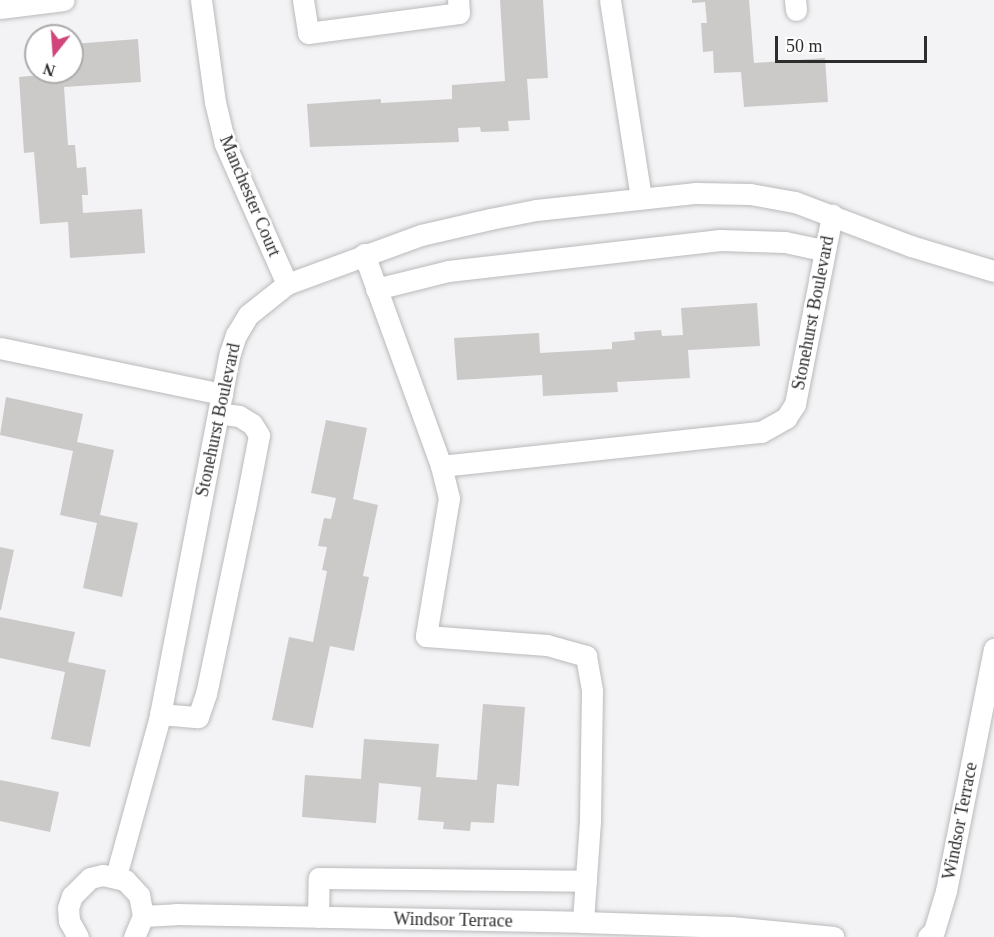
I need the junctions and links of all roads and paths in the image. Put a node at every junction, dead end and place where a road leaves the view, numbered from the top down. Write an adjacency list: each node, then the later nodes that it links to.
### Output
1 (64, 0): 6 (street)
2 (201, 0): 12 (street, Manchester Court)
3 (303, 0): 4 (street)
4 (458, 0)
5 (610, 0): 7 (street)
6 (0, 8)
7 (640, 198): 8 (street, Stonehurst Boulevard); 10 (street, Stonehurst Boulevard)
8 (832, 215): 9 (street, Stonehurst Boulevard); 11 (street, Stonehurst Boulevard)
9 (823, 250): 13 (street); 16 (street, Stonehurst Boulevard)
10 (364, 255): 12 (street, Stonehurst Boulevard); 13 (street)
11 (994, 271)
12 (287, 284): 15 (street, Stonehurst Boulevard)
13 (376, 288): 16 (street)
14 (0, 348): 15 (street)
15 (220, 403): 19 (street, Stonehurst Boulevard); 19 (street)
16 (441, 466): 21 (street)
17 (994, 649): 18 (street, Windsor Terrace)
18 (989, 702): 31 (street, Windsor Terrace)
19 (160, 714): 20 (street, Stonehurst Boulevard)
20 (116, 876): 22 (street); 28 (street)
21 (586, 881): 23 (street); 24 (street)
22 (143, 916): 23 (street, Windsor Terrace); 29 (street)
23 (318, 917): 25 (street, Windsor Terrace)
24 (583, 922): 25 (street, Windsor Terrace); 26 (street, Windsor Terrace)
25 (493, 929)
26 (688, 932): 27 (street, Windsor Terrace)
27 (743, 933): 30 (street, Windsor Terrace)
28 (78, 937)
29 (134, 937)
30 (834, 937)
31 (929, 937)

